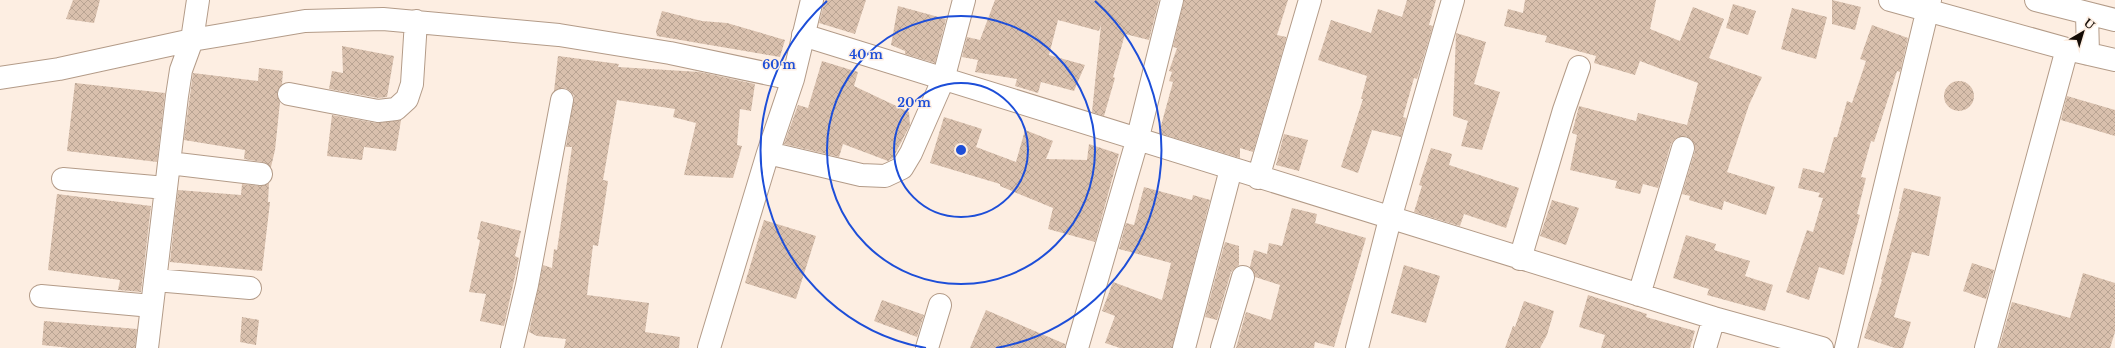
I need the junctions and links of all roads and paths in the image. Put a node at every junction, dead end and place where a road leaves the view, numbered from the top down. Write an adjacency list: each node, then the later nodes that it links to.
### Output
1 (198, 0): 14 (street)
2 (812, 0): 13 (street)
3 (964, 0): 19 (street)
4 (1172, 0): 22 (street)
5 (1310, 0): 28 (street)
6 (1453, 0): 31 (street)
7 (1890, 0): 9 (street)
8 (2036, 0): 12 (street)
9 (1929, 4): 12 (street); 51 (street)
10 (2115, 20): 12 (street)
11 (416, 21): 14 (street); 18 (street); 20 (street)
12 (2080, 28): 15 (street); 52 (street)
13 (803, 35): 18 (street); 19 (street)
14 (192, 40): 17 (street); 25 (street)
15 (2115, 60)
16 (1580, 67): 32 (street)
17 (0, 78)
18 (793, 79): 24 (street)
19 (944, 80): 22 (street); 24 (street)
20 (289, 94)
21 (562, 100): 42 (street)
22 (1137, 140): 26 (street); 45 (street)
23 (1683, 148): 36 (street)
24 (768, 153): 43 (street)
25 (169, 163): 27 (street); 30 (street)
26 (1231, 169): 28 (street); 46 (street)
27 (261, 174)
28 (1258, 178): 31 (street)
29 (63, 179): 30 (street)
30 (166, 188): 34 (street)
31 (1390, 219): 32 (street); 48 (street)
32 (1520, 258): 36 (street)
33 (1243, 277): 47 (street)
34 (155, 280): 35 (street); 39 (street)
35 (250, 288)
36 (1639, 295): 40 (street)
37 (42, 296): 39 (street)
38 (940, 305): 44 (street)
39 (152, 306): 41 (street)
40 (1714, 318): 49 (street); 50 (street)
41 (147, 348)
42 (512, 348)
43 (709, 348)
44 (926, 348)
45 (1077, 348)
46 (1184, 348)
47 (1222, 348)
48 (1356, 348)
49 (1705, 348)
50 (1822, 348)
51 (1846, 348)
52 (1986, 348)

